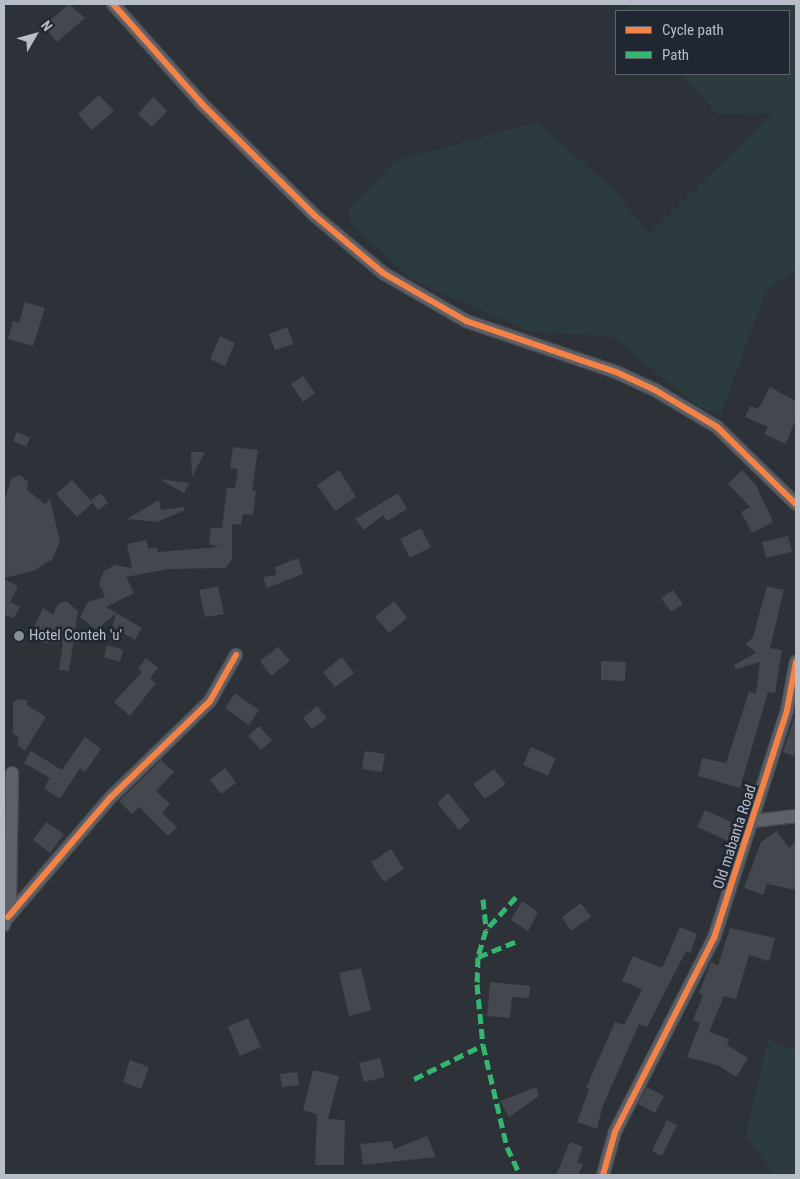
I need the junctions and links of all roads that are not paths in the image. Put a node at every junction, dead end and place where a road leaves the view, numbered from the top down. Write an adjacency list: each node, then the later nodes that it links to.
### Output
1 (113, 4): 2 (street)
2 (796, 504)
3 (236, 655): 8 (street)
4 (796, 662): 7 (street, Old mabanta Road)
5 (12, 773): 8 (street)
6 (796, 816): 7 (street)
7 (754, 821): 9 (street, Old mabanta Road)
8 (6, 921)
9 (603, 1175)

